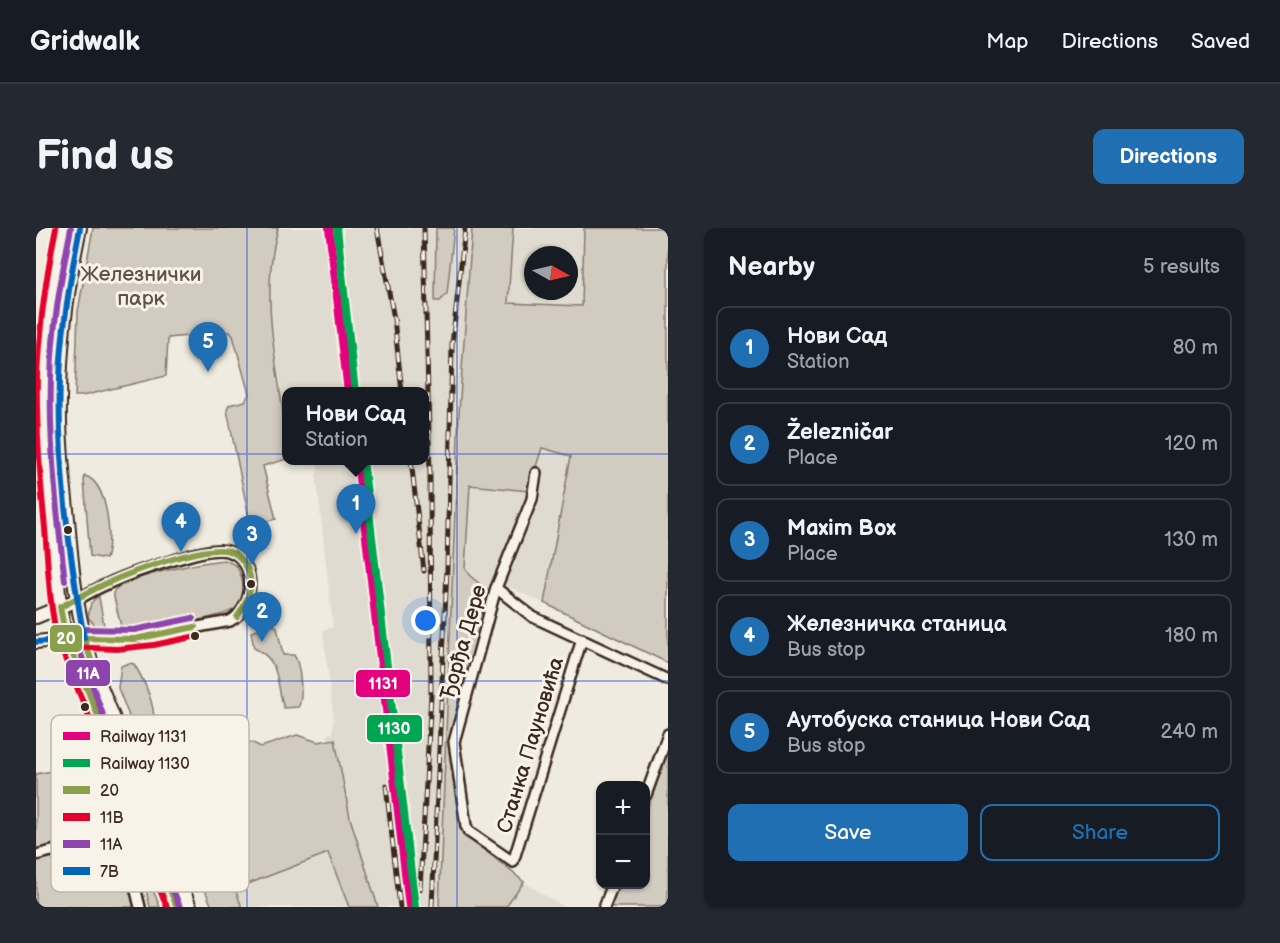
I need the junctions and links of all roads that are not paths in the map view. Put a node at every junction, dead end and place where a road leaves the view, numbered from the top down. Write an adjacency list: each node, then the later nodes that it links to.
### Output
1 (65, 228): 3 (main road)
2 (80, 228): 6 (main road)
3 (42, 340): 7 (main road)
4 (536, 473): 5 (street, Ђорђа Дере)
5 (496, 588): 11 (street); 20 (street, Ђорђа Дере)
6 (77, 600): 7 (main road); 10 (main road); 10 (street)
7 (60, 607): 8 (main road); 9 (main road)
8 (36, 617)
9 (66, 638): 10 (main road); 12 (main road); 14 (main road)
10 (84, 638): 15 (main road)
11 (582, 639): 13 (street); 20 (street, Станка Пауновића)
12 (36, 642)
13 (668, 680)
14 (98, 715)
15 (112, 715)
16 (668, 734): 17 (street)
17 (650, 782)
18 (51, 851): 19 (street)
19 (36, 855)
20 (513, 862)
21 (611, 889): 28 (street)
22 (136, 892): 25 (street)
23 (171, 892): 26 (main road)
24 (184, 892): 27 (main road)
25 (140, 907)
26 (177, 907)
27 (190, 907)
28 (604, 907)

